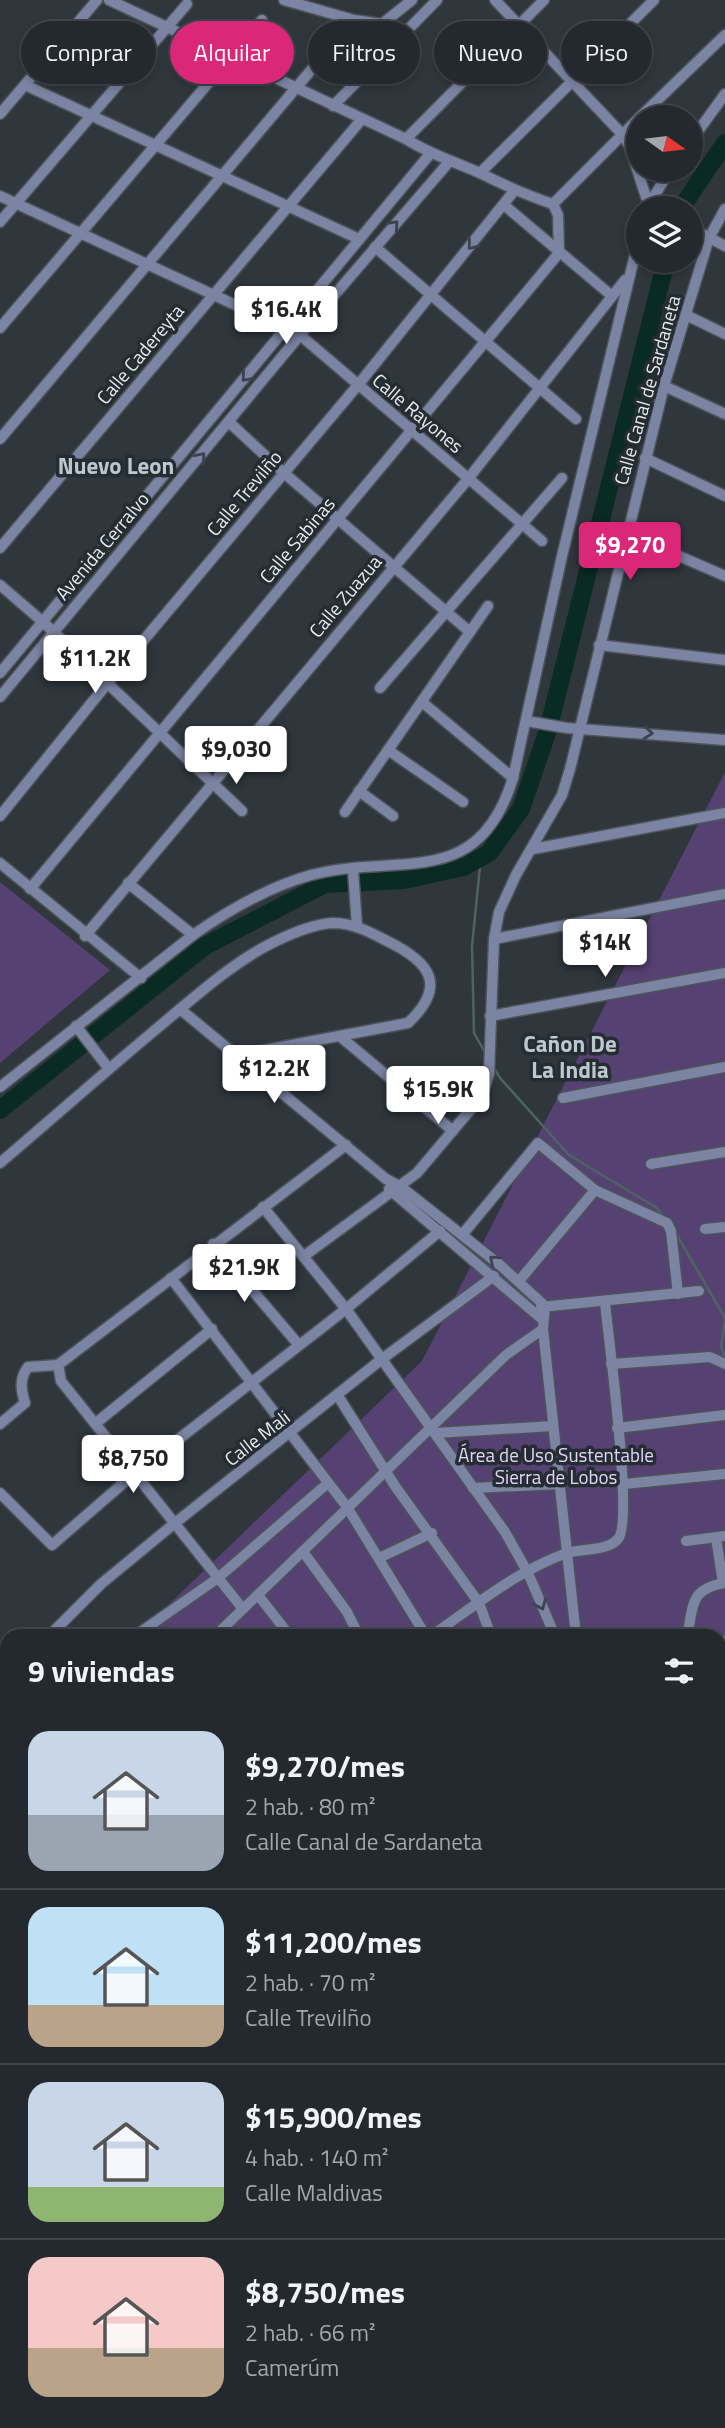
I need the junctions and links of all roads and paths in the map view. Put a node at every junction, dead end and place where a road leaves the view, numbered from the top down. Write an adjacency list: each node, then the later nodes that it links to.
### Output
1 (97, 0): 29 (street)
2 (109, 0): 18 (street)
3 (284, 0): 11 (street)
4 (328, 0): 11 (street)
5 (412, 0): 12 (street)
6 (437, 0): 14 (street)
7 (495, 0): 15 (street)
8 (544, 0): 16 (street)
9 (654, 0): 17 (street)
10 (187, 4): 18 (street)
11 (317, 10): 12 (street)
12 (342, 17): 13 (street)
13 (341, 21)
14 (416, 21)
15 (515, 21)
16 (523, 21)
17 (632, 21)
18 (169, 26): 35 (street)
19 (725, 35): 32 (street)
20 (547, 53): 21 (street)
21 (561, 67)
22 (308, 75): 30 (street)
23 (209, 84): 41 (street)
24 (284, 84): 30 (street)
25 (354, 84): 33 (street)
26 (461, 84): 40 (street)
27 (568, 84): 44 (street)
28 (577, 84): 39 (street)
29 (25, 85): 34 (street); 35 (street)
30 (296, 90): 33 (street); 45 (street)
31 (725, 94): 37 (street)
32 (652, 105)
33 (333, 106): 36 (street)
34 (0, 114)
35 (91, 114): 41 (street); 49 (street)
36 (362, 119): 40 (street); 52 (street, Calle Cadereyta)
37 (704, 123)
38 (626, 130): 39 (street)
39 (622, 134): 48 (street); 50 (street)
40 (406, 139): 42 (street)
41 (156, 145): 45 (street); 55 (street)
42 (430, 154): 43 (street); 58 (street, Avenida Cerralvo)
43 (449, 162): 44 (street); 60 (street, Avenida Cerralvo, one-way to 43)
44 (480, 173): 46 (street)
45 (223, 175): 52 (street); 62 (street)
46 (513, 191): 50 (street); 51 (street, Calle Trevilño)
47 (0, 196): 49 (street, Calle Rayones)
48 (646, 196)
49 (16, 203): 54 (street); 55 (street, Calle Rayones)
50 (553, 204): 61 (street)
51 (504, 205): 61 (street); 65 (street, Calle Trevilño, one-way to 65)
52 (287, 206): 58 (street); 66 (street, Calle Cadereyta)
53 (725, 209): 57 (street, Calle Canal de Sardaneta)
54 (0, 222)
55 (82, 233): 62 (street, Calle Rayones); 69 (street)
56 (703, 235): 57 (street)
57 (709, 238): 59 (street); 68 (street, Calle Canal de Sardaneta)
58 (359, 239): 70 (street, Avenida Cerralvo)
59 (725, 246)
60 (375, 247): 65 (street); 72 (street, Avenida Cerralvo)
61 (559, 253): 67 (street); 73 (street, Calle Sabinas)
62 (149, 263): 66 (street, Calle Rayones); 81 (street)
63 (629, 273): 64 (street)
64 (628, 276): 67 (street, Calle Zuazua); 107 (street)
65 (432, 294): 73 (street); 74 (street, Calle Trevilño)
66 (214, 295): 70 (street, Calle Rayones); 91 (street, Calle Cadereyta)
67 (612, 296): 76 (street, Calle Zuazua)
68 (686, 315): 71 (street); 75 (street, Calle Canal de Sardaneta)
69 (0, 328)
70 (285, 330): 72 (street, Calle Rayones); 97 (street, Avenida Cerralvo, one-way to 97)
71 (725, 334)
72 (300, 335): 74 (street, Calle Rayones); 79 (street, Avenida Cerralvo)
73 (486, 342): 76 (street); 80 (street, Calle Sabinas)
74 (358, 384): 80 (street, Calle Rayones); 83 (street, Calle Trevilño)
75 (664, 386): 77 (street); 82 (street, Calle Canal de Sardaneta)
76 (541, 389): 78 (street); 85 (street, Calle Zuazua)
77 (725, 414)
78 (576, 419)
79 (230, 423): 83 (street); 98 (street, Avenida Cerralvo, one-way to 79)
80 (413, 430): 85 (street, Calle Rayones); 87 (street, Calle Sabinas)
81 (0, 439)
82 (645, 458): 86 (street); 89 (street, Calle Canal de Sardaneta)
83 (284, 473): 87 (street); 103 (street, Calle Trevilño)
84 (562, 478): 88 (street)
85 (468, 479): 88 (street, Calle Rayones); 92 (street, Calle Zuazua)
86 (725, 496)
87 (338, 519): 92 (street); 109 (street, Calle Sabinas)
88 (522, 524): 90 (street, Calle Rayones); 96 (street)
89 (626, 533): 93 (street); 100 (street, Calle Canal de Sardaneta)
90 (542, 541)
91 (0, 548)
92 (392, 567): 96 (street); 113 (street, Calle Zuazua)
93 (725, 576)
94 (0, 585): 97 (street)
95 (488, 606): 99 (street)
96 (446, 611): 99 (street); 104 (street)
97 (43, 622): 98 (street); 102 (street, Avenida Cerralvo)
98 (53, 632): 103 (street); 105 (street, Avenida Cerralvo)
99 (470, 632): 106 (street)
100 (599, 645): 101 (street); 108 (street, Calle Canal de Sardaneta)
101 (725, 660)
102 (0, 673)
103 (106, 685): 109 (street); 119 (street, Calle Trevilño)
104 (380, 688)
105 (0, 697)
106 (422, 702): 111 (street); 112 (street)
107 (531, 722): 108 (street); 112 (street)
108 (580, 728): 110 (street, one-way to 110); 121 (street, Calle Canal de Sardaneta)
109 (159, 733): 113 (street); 125 (street, Calle Sabinas)
110 (725, 740)
111 (388, 750): 114 (street); 115 (street)
112 (513, 778): 123 (street)
113 (210, 783): 116 (street); 124 (street, Calle Zuazua)
114 (359, 791): 117 (street); 120 (street)
115 (463, 802)
116 (242, 811)
117 (345, 812)
118 (725, 813): 121 (street)
119 (0, 816)
120 (393, 816)
121 (533, 849): 130 (street, Calle Canal de Sardaneta)
122 (0, 863): 125 (street)
123 (354, 874): 127 (street); 128 (street)
124 (128, 883): 128 (street); 129 (street, Calle Zuazua)
125 (30, 889): 129 (street)
126 (725, 894): 130 (street)
127 (357, 926): 133 (street); 136 (street)
128 (193, 935): 132 (street)
129 (85, 936): 132 (street)
130 (494, 939): 134 (street, Calle Canal de Sardaneta)
131 (725, 973): 134 (street)
132 (141, 978): 135 (street)
133 (180, 1009): 137 (street); 138 (street)
134 (490, 1016): 142 (street, Calle Canal de Sardaneta)
135 (79, 1030): 138 (street); 140 (street)
136 (342, 1038): 137 (street); 142 (street)
137 (238, 1055): 143 (street)
138 (106, 1065): 145 (street)
139 (725, 1067): 141 (street)
140 (0, 1087)
141 (563, 1098)
142 (453, 1131): 148 (street)
143 (346, 1145): 147 (street); 151 (street)
144 (725, 1152): 146 (street)
145 (0, 1163)
146 (651, 1164)
147 (386, 1179): 148 (street); 150 (street)
148 (401, 1187): 150 (street); 155 (street)
149 (595, 1190): 155 (street); 160 (street); 162 (street)
150 (390, 1192): 154 (street); 157 (street)
151 (264, 1207): 156 (street); 157 (street)
152 (725, 1227): 153 (street)
153 (705, 1229)
154 (440, 1231): 158 (street); 165 (street)
155 (462, 1235): 160 (street, one-way to 155)
156 (214, 1244): 159 (street); 169 (street)
157 (304, 1256): 165 (street)
158 (494, 1276): 166 (street); 170 (street, Calle Mali)
159 (170, 1278): 168 (street); 173 (street)
160 (519, 1281): 164 (street)
161 (699, 1291): 162 (street)
162 (678, 1293): 163 (street)
163 (605, 1302): 164 (street); 171 (street)
164 (545, 1306): 166 (street); 167 (street)
165 (346, 1309): 169 (street); 170 (street)
166 (534, 1309): 167 (street)
167 (543, 1324): 179 (street); 181 (street)
168 (212, 1329): 174 (street); 177 (street)
169 (298, 1344): 174 (street)
170 (382, 1359): 175 (street, Calle Mali); 181 (street)
171 (611, 1364): 172 (street); 180 (street)
172 (725, 1364)
173 (58, 1365): 177 (street); 178 (street)
174 (252, 1382): 182 (street); 184 (street)
175 (338, 1396): 182 (street, Calle Mali); 183 (street)
176 (725, 1415): 180 (street)
177 (96, 1423): 184 (street)
178 (0, 1424)
179 (553, 1426): 181 (street); 187 (street)
180 (617, 1428): 188 (street)
181 (434, 1430): 183 (street); 189 (street)
182 (291, 1433): 186 (street); 192 (street, Calle Mali)
183 (385, 1469): 191 (street); 193 (street)
184 (135, 1473): 190 (street); 192 (street)
185 (725, 1474): 188 (street)
186 (328, 1483): 191 (street); 200 (street)
187 (561, 1484): 189 (street); 197 (street)
188 (624, 1484): 197 (street)
189 (473, 1488): 199 (street)
190 (0, 1493)
191 (347, 1507): 196 (street); 198 (street)
192 (175, 1523): 200 (street); 205 (street, Calle Mali)
193 (432, 1533): 198 (street); 203 (street)
194 (721, 1537): 195 (street); 201 (street)
195 (685, 1541)
196 (304, 1552): 202 (street); 209 (street)
197 (567, 1553): 199 (street); 214 (street)
198 (379, 1558): 210 (street)
199 (528, 1573): 203 (street); 213 (street, one-way to 213)
200 (218, 1578): 204 (street); 206 (street)
201 (724, 1583): 215 (street)
202 (258, 1595): 204 (street); 208 (street)
203 (479, 1603): 211 (street); 212 (street)
204 (243, 1609): 207 (street)
205 (56, 1629)
206 (145, 1629)
207 (222, 1629)
208 (285, 1629)
209 (356, 1629)
210 (424, 1629)
211 (439, 1629)
212 (488, 1629)
213 (553, 1629)
214 (576, 1629)
215 (689, 1629)

